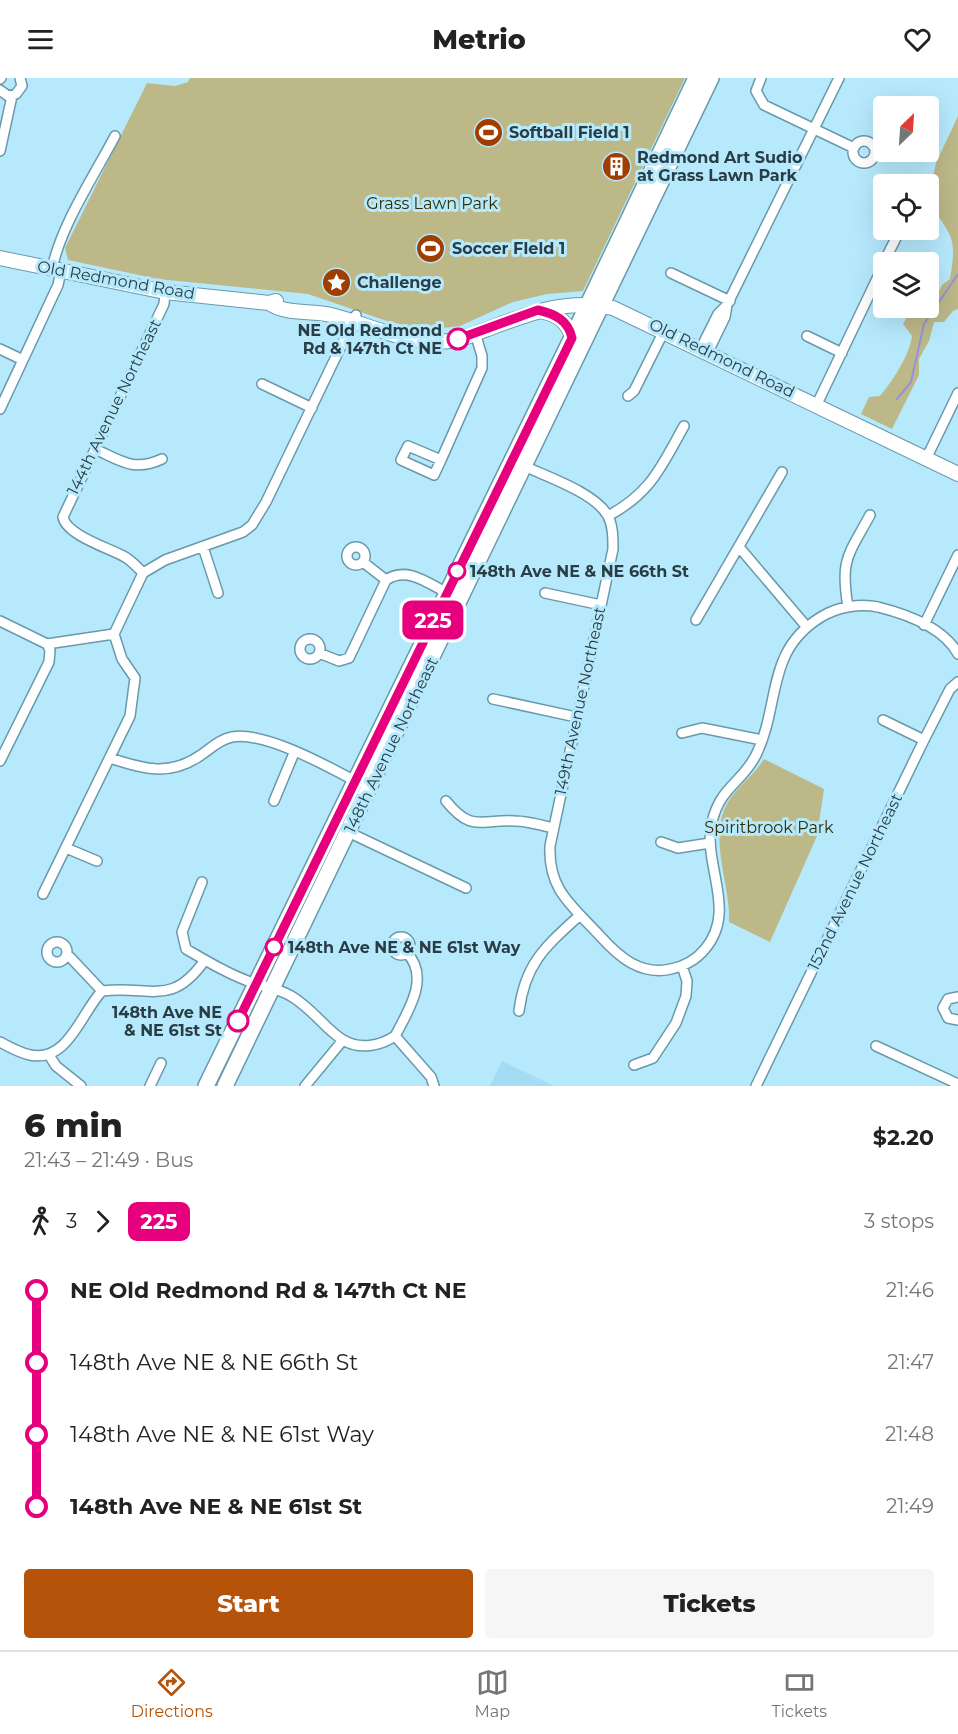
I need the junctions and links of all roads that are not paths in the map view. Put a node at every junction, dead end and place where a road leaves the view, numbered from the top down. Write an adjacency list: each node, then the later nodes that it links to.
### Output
1 (20, 78): 7 (street)
2 (696, 78): 18 (main road, 148th Avenue Northeast)
3 (711, 78): 18 (main road, 148th Avenue Northeast)
4 (761, 78): 8 (street)
5 (839, 78): 8 (street)
6 (0, 90): 7 (street)
7 (12, 96): 11 (street)
8 (814, 129): 10 (street); 17 (street)
9 (114, 136): 13 (street)
10 (854, 148)
11 (0, 151)
12 (0, 258): 13 (main road, Old Redmond Road)
13 (56, 270): 16 (main road, Old Redmond Road); 28 (street)
14 (671, 273): 17 (street)
15 (873, 287): 27 (street)
16 (165, 292): 20 (main road, Old Redmond Road); 36 (street, 144th Avenue Northeast)
17 (729, 303): 26 (street)
18 (596, 305): 19 (main road, Old Redmond Road); 21 (main road, Old Redmond Road); 24 (main road, 148th Avenue Northeast); 40 (main road, 148th Avenue Northeast)
19 (538, 310): 22 (main road, Old Redmond Road); 24 (main road)
20 (354, 318): 22 (main road, Old Redmond Road); 33 (street)
21 (664, 331): 26 (main road, Old Redmond Road); 31 (street)
22 (476, 333): 39 (street)
23 (807, 336): 27 (street)
24 (572, 338): 40 (main road, 148th Avenue Northeast)
25 (0, 349): 28 (street)
26 (705, 350): 32 (main road, Old Redmond Road)
27 (842, 353): 32 (street)
28 (23, 360): 34 (street)
29 (262, 384): 33 (street)
30 (958, 393): 38 (street)
31 (628, 396)
32 (817, 404): 38 (main road, Old Redmond Road)
33 (312, 408): 45 (street)
34 (0, 409)
35 (684, 426): 44 (street)
36 (95, 449): 37 (street); 49 (street, 144th Avenue Northeast)
37 (162, 459)
38 (926, 459): 42 (main road, Old Redmond Road)
39 (441, 460)
40 (519, 463): 44 (street); 52 (main road, 148th Avenue Northeast); 54 (main road, 148th Avenue Northeast)
41 (782, 472): 46 (street)
42 (958, 474)
43 (870, 515): 56 (street)
44 (608, 516): 55 (street, 149th Avenue Northeast)
45 (202, 547): 49 (street); 51 (street)
46 (739, 547): 57 (street); 60 (street)
47 (958, 555): 59 (street)
48 (363, 562): 50 (street)
49 (143, 573): 61 (street)
50 (386, 580): 52 (street); 63 (street)
51 (218, 593)
52 (447, 593): 54 (street); 75 (main road, 148th Avenue Northeast)
53 (545, 593): 55 (street)
54 (461, 600): 76 (main road, 148th Avenue Northeast)
55 (601, 605): 67 (street, 149th Avenue Northeast)
56 (848, 607): 59 (street); 60 (street)
57 (696, 620)
58 (0, 621): 62 (street)
59 (924, 625): 64 (street)
60 (806, 626): 70 (street)
61 (114, 634): 62 (street); 73 (street)
62 (47, 644): 74 (street)
63 (319, 653)
64 (958, 654)
65 (958, 682): 71 (street, 152nd Avenue Northeast)
66 (493, 699): 67 (street)
67 (576, 717): 79 (street, 149th Avenue Northeast)
68 (883, 720): 71 (street)
69 (682, 733): 70 (street)
70 (762, 740): 82 (street)
71 (924, 740): 113 (street, 152nd Avenue Northeast)
72 (294, 753): 73 (street); 75 (street); 77 (street)
73 (110, 758): 83 (street)
74 (0, 761)
75 (355, 781): 76 (street); 93 (main road, 148th Avenue Northeast)
76 (369, 789): 80 (main road, 148th Avenue Northeast)
77 (274, 801)
78 (446, 801): 79 (street)
79 (553, 828): 88 (street, 149th Avenue Northeast)
80 (348, 832): 86 (street); 94 (main road, 148th Avenue Northeast)
81 (661, 842): 82 (street)
82 (710, 843): 92 (street)
83 (66, 848): 84 (street); 87 (street)
84 (97, 861)
85 (202, 882): 91 (street)
86 (466, 888)
87 (43, 894)
88 (579, 915): 92 (street, 149th Avenue Northeast); 97 (street)
89 (407, 953): 99 (street)
90 (66, 956): 95 (street)
91 (205, 960): 93 (street); 95 (street)
92 (682, 966): 105 (street)
93 (257, 984): 94 (street); 109 (main road, 148th Avenue Northeast)
94 (273, 987): 100 (street); 110 (main road, 148th Avenue Northeast)
95 (102, 991): 103 (street)
96 (958, 998): 98 (street)
97 (519, 1011)
98 (958, 1020)
99 (395, 1036): 100 (street); 112 (street)
100 (343, 1040): 111 (street)
101 (0, 1042): 103 (street)
102 (876, 1046): 106 (street)
103 (49, 1055): 107 (street)
104 (160, 1063): 108 (street)
105 (634, 1065)
106 (958, 1084)
107 (81, 1086)
108 (150, 1086)
109 (206, 1086)
110 (225, 1086)
111 (305, 1086)
112 (434, 1086)
113 (756, 1086)

